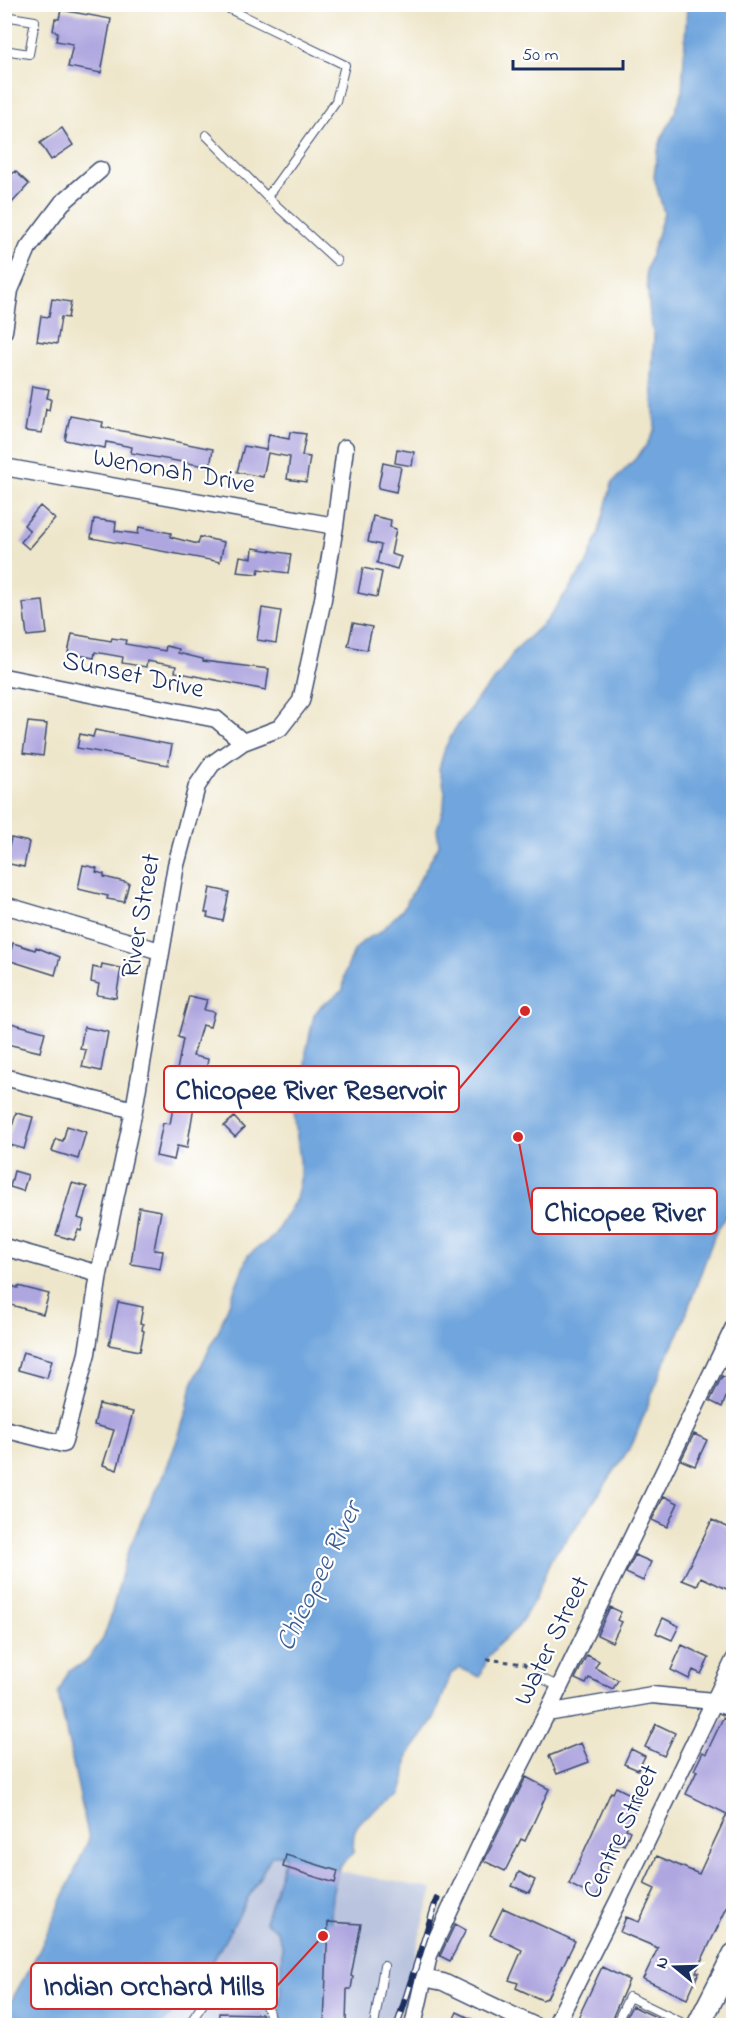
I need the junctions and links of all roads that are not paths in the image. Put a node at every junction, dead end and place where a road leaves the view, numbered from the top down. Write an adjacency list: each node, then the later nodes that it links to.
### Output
1 (219, 4): 6 (lane)
2 (4, 16): 3 (lane)
3 (4, 50)
4 (206, 135): 6 (lane)
5 (100, 170): 8 (street)
6 (267, 197): 7 (lane)
7 (337, 261)
8 (7, 289): 9 (street)
9 (4, 331)
10 (345, 448): 12 (street, River Street)
11 (4, 467): 12 (street, Wenonah Drive)
12 (335, 526): 14 (street, River Street)
13 (4, 677): 14 (street, Sunset Drive)
14 (243, 742): 16 (street, River Street)
15 (4, 905): 16 (street)
16 (160, 951): 18 (street, River Street)
17 (4, 1077): 18 (street)
18 (134, 1110): 20 (street, River Street)
19 (4, 1247): 20 (street)
20 (99, 1274): 22 (street, River Street)
21 (734, 1327): 25 (street, Water Street)
22 (4, 1429)
23 (734, 1660): 26 (street, Centre Street)
24 (534, 1675): 25 (lane)
25 (560, 1687): 28 (street, Water Street)
26 (713, 1701): 27 (street); 28 (street); 37 (street, Centre Street)
27 (734, 1710)
28 (547, 1713): 31 (street, Water Street)
29 (734, 1955): 40 (main road)
30 (384, 1966): 34 (lane)
31 (423, 1978): 35 (street, Water Street); 36 (street)
32 (188, 2025): 33 (lane)
33 (272, 2025)
34 (374, 2025)
35 (413, 2025)
36 (535, 2025)
37 (555, 2025)
38 (615, 2025): 39 (lane)
39 (689, 2025)
40 (698, 2025)

